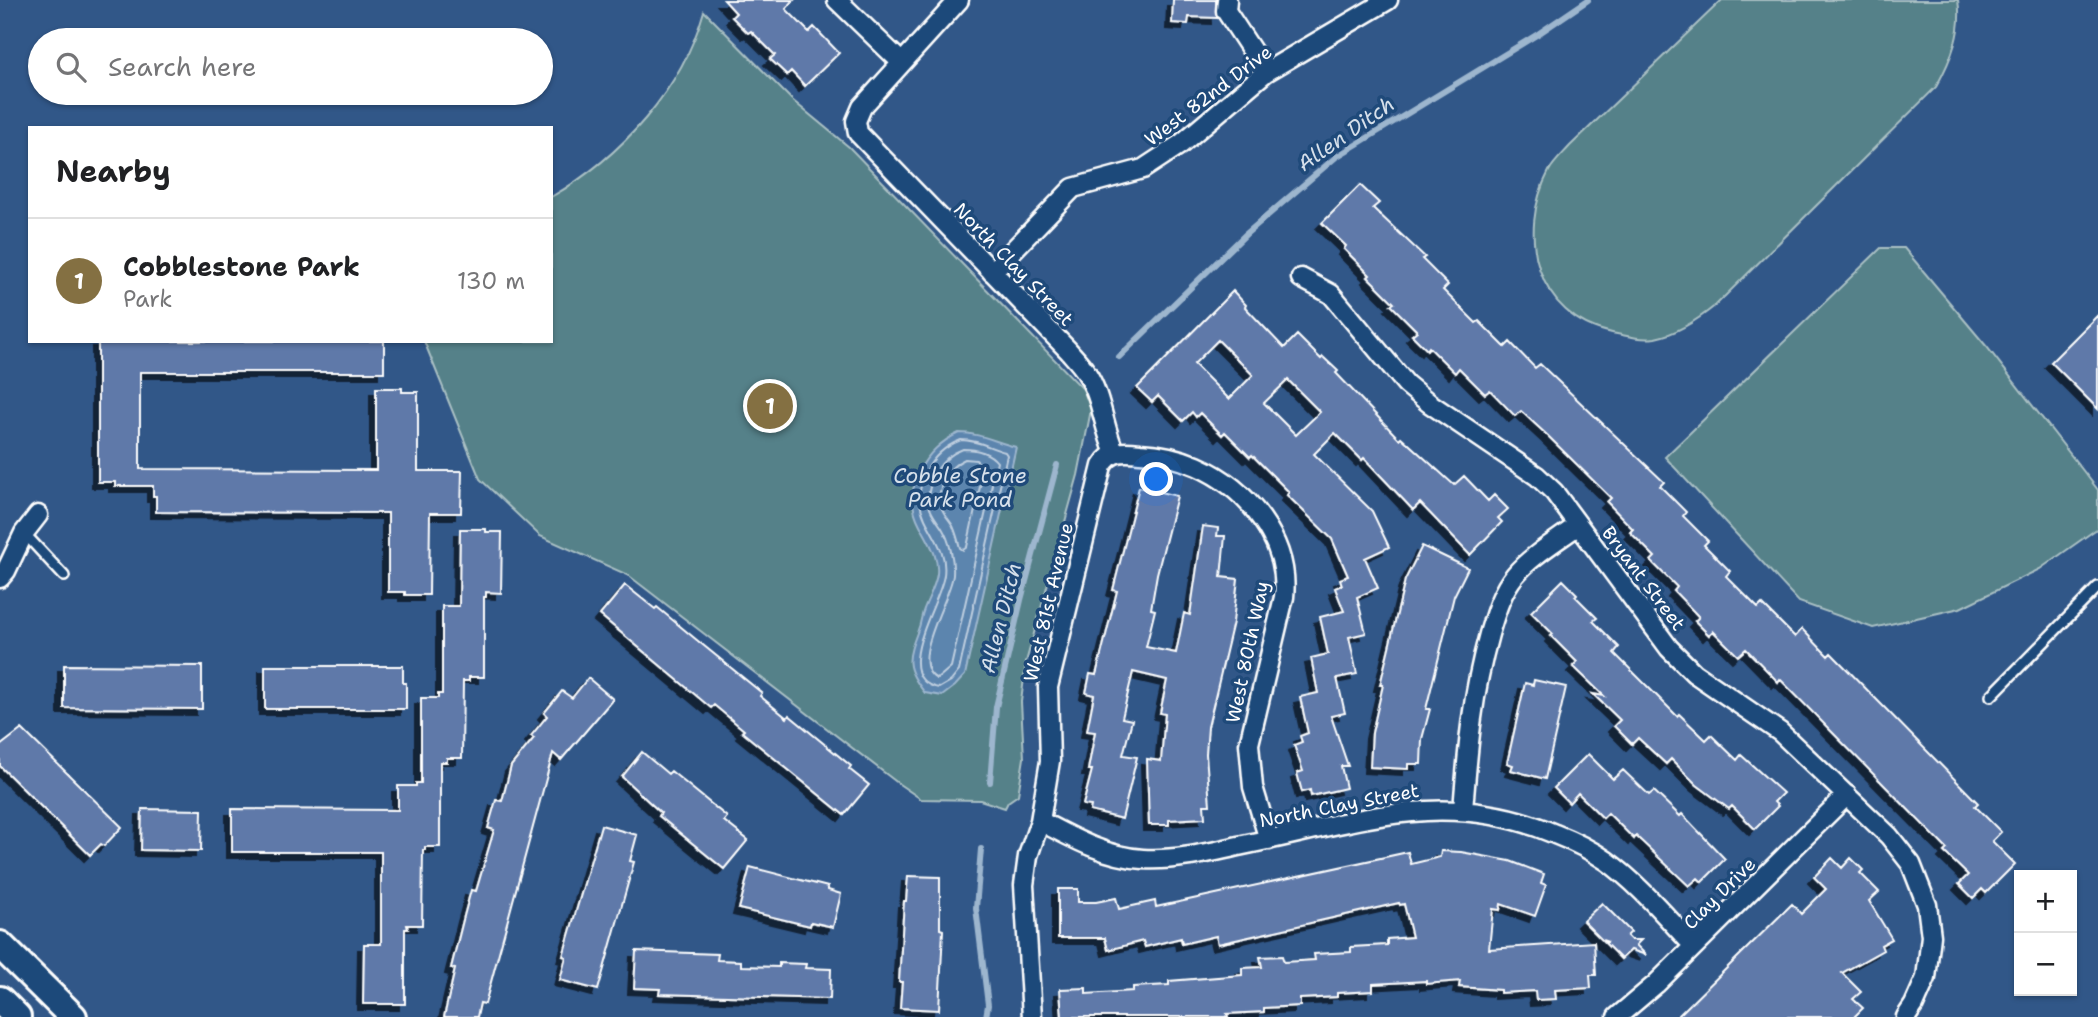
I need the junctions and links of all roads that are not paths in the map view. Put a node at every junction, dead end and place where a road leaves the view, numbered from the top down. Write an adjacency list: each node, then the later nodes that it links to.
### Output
1 (837, 0): 5 (street)
2 (958, 0): 5 (street)
3 (1227, 0): 6 (street)
4 (1388, 0): 6 (street, West 82nd Drive)
5 (902, 63): 7 (street, North Clay Street)
6 (1266, 72): 7 (street, West 82nd Drive)
7 (992, 272): 9 (street, North Clay Street)
8 (1301, 278): 11 (street, Bryant Street)
9 (1115, 453): 19 (street, West 81st Avenue); 20 (street, West 80th Way)
10 (38, 515): 12 (street)
11 (1578, 526): 17 (street, Bryant Street); 18 (street)
12 (24, 533): 13 (lane); 14 (street)
13 (64, 576)
14 (0, 578)
15 (2098, 587): 16 (lane)
16 (1991, 696)
17 (1847, 795): 22 (street, Clay Drive); 28 (street, Bryant Street)
18 (1463, 810): 20 (street, North Clay Street); 22 (street, North Clay Street)
19 (1040, 821): 20 (street, North Clay Street); 26 (street, West 81st Avenue)
20 (1269, 840)
21 (0, 945): 25 (main road)
22 (1694, 946): 27 (street, Clay Drive)
23 (0, 1000): 24 (main road)
24 (17, 1017)
25 (73, 1017)
26 (1032, 1017)
27 (1617, 1017)
28 (1906, 1017)

